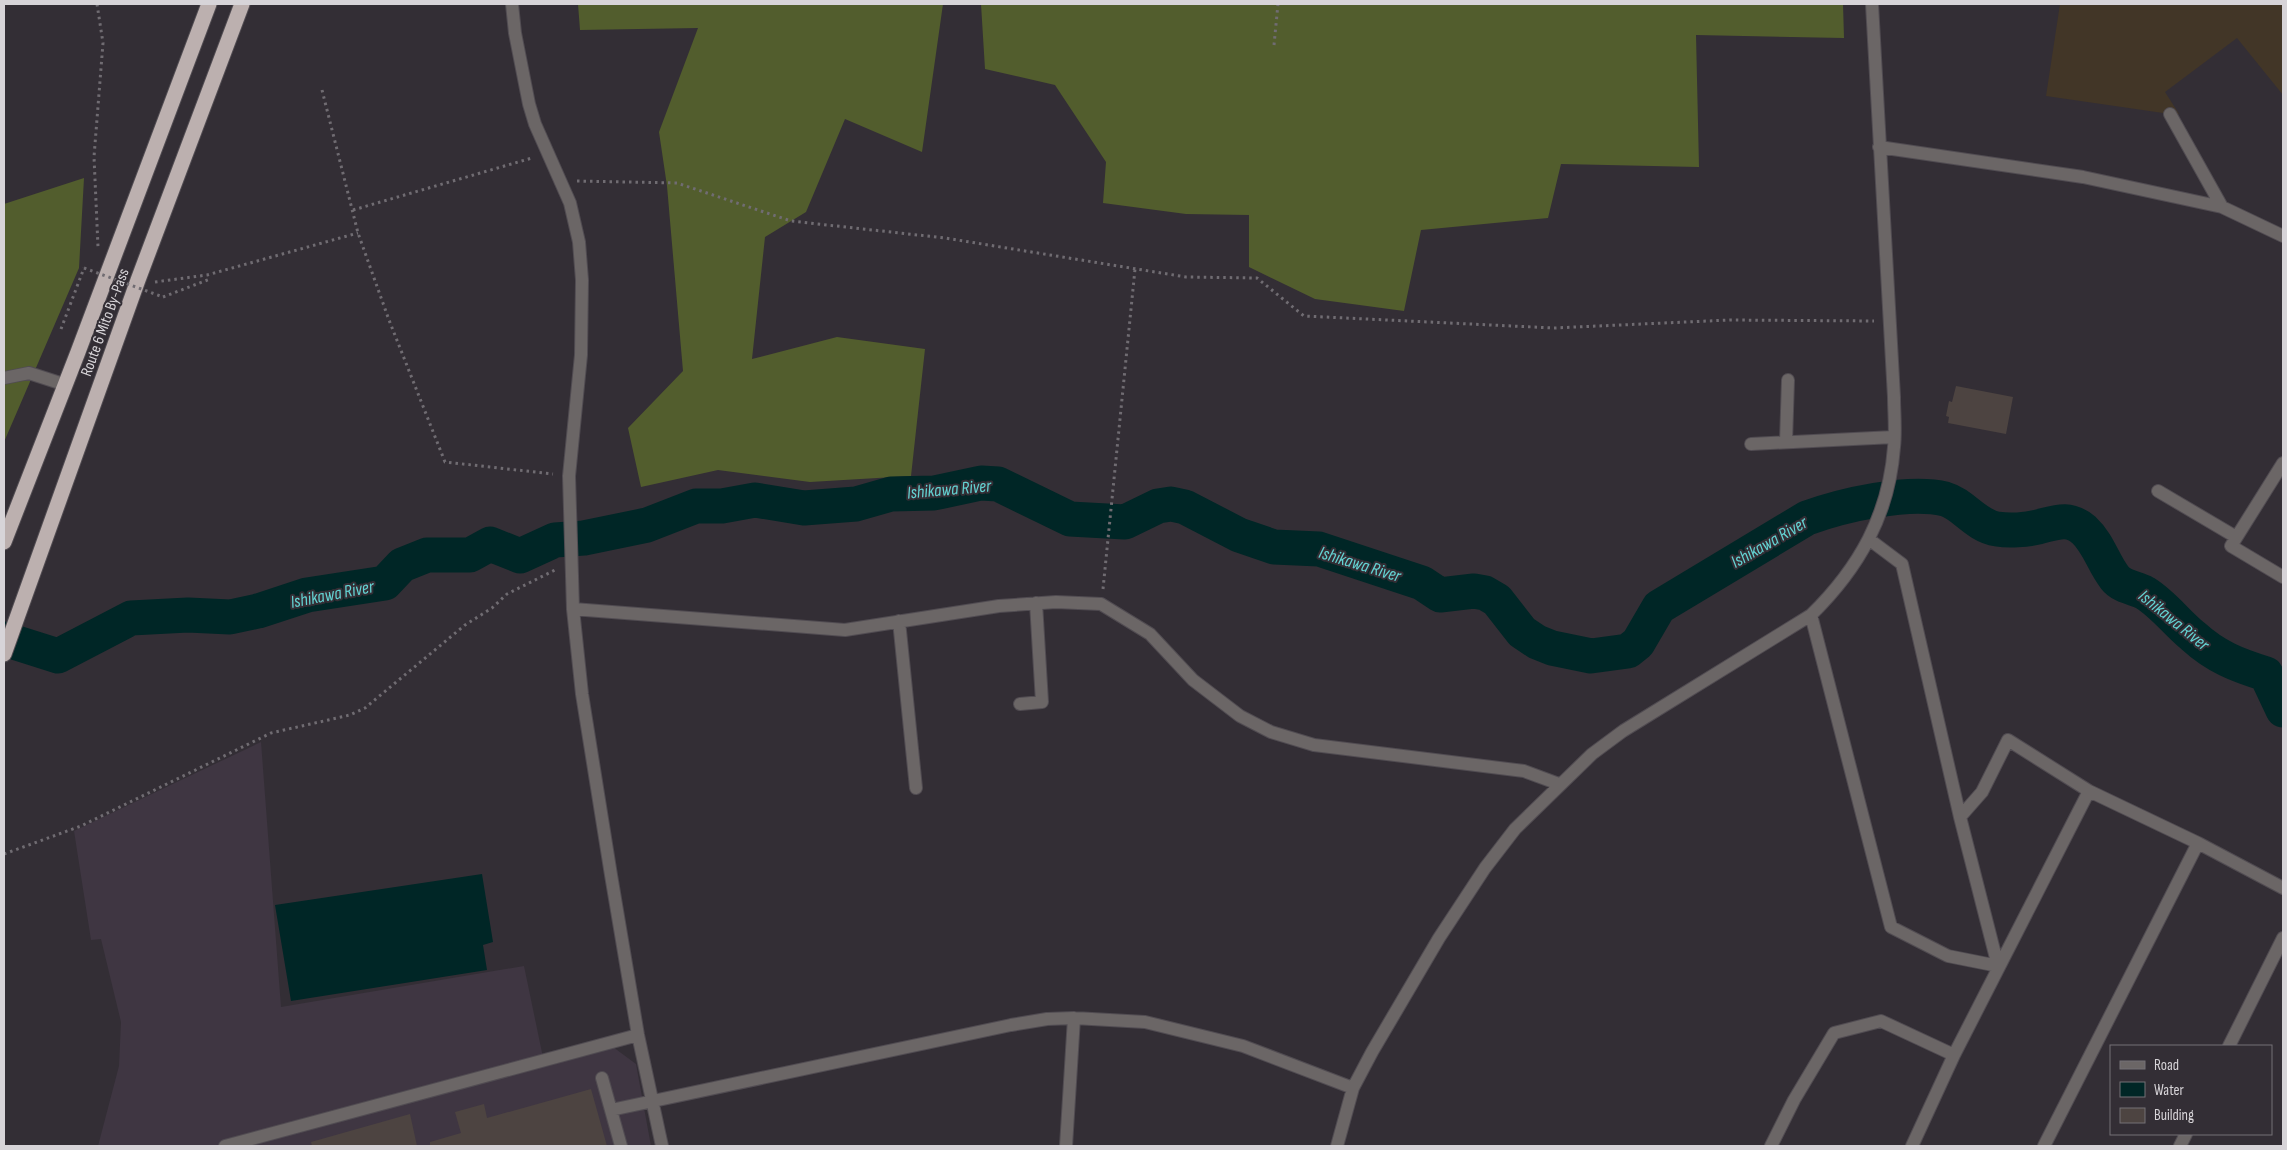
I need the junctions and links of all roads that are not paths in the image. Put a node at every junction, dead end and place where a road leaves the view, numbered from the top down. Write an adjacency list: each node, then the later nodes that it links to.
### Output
1 (209, 4): 11 (highway, Route 6 Mito By-Pass)
2 (242, 4): 25 (highway, Route 6 Mito By-Pass)
3 (512, 4): 22 (street)
4 (1872, 4): 6 (street)
5 (2170, 114): 7 (street)
6 (1880, 147): 7 (street); 12 (street)
7 (2222, 207): 8 (street)
8 (2283, 236)
9 (4, 378): 11 (street)
10 (1788, 380): 13 (street)
11 (66, 385): 19 (highway, Route 6 Mito By-Pass)
12 (1894, 437): 13 (street); 17 (street)
13 (1786, 442): 14 (street)
14 (1751, 444)
15 (2283, 463): 18 (street)
16 (2158, 491): 18 (street)
17 (1873, 534): 23 (street); 30 (street)
18 (2236, 537): 20 (street)
19 (4, 542)
20 (2283, 577)
21 (1036, 604): 24 (street); 26 (street); 27 (street)
22 (573, 609): 24 (street); 36 (street)
23 (1811, 615): 27 (street); 34 (street)
24 (899, 621): 28 (street)
25 (4, 654)
26 (1020, 704)
27 (1559, 784): 40 (street)
28 (916, 788)
29 (2089, 791): 30 (street); 31 (street); 34 (street)
30 (1960, 817): 34 (street)
31 (2198, 843): 32 (street); 50 (street)
32 (2283, 888)
33 (2283, 938): 37 (street)
34 (1998, 966): 38 (street)
35 (1074, 1018): 40 (street); 41 (street); 46 (street)
36 (638, 1035): 41 (street); 43 (street)
37 (2230, 1045)
38 (1954, 1056): 48 (street); 49 (street)
39 (602, 1078): 42 (street)
40 (1352, 1088): 47 (street)
41 (651, 1100): 42 (street); 45 (street)
42 (611, 1110): 44 (street)
43 (225, 1146)
44 (621, 1146)
45 (662, 1146)
46 (1066, 1146)
47 (1337, 1146)
48 (1771, 1146)
49 (1912, 1146)
50 (2044, 1146)

